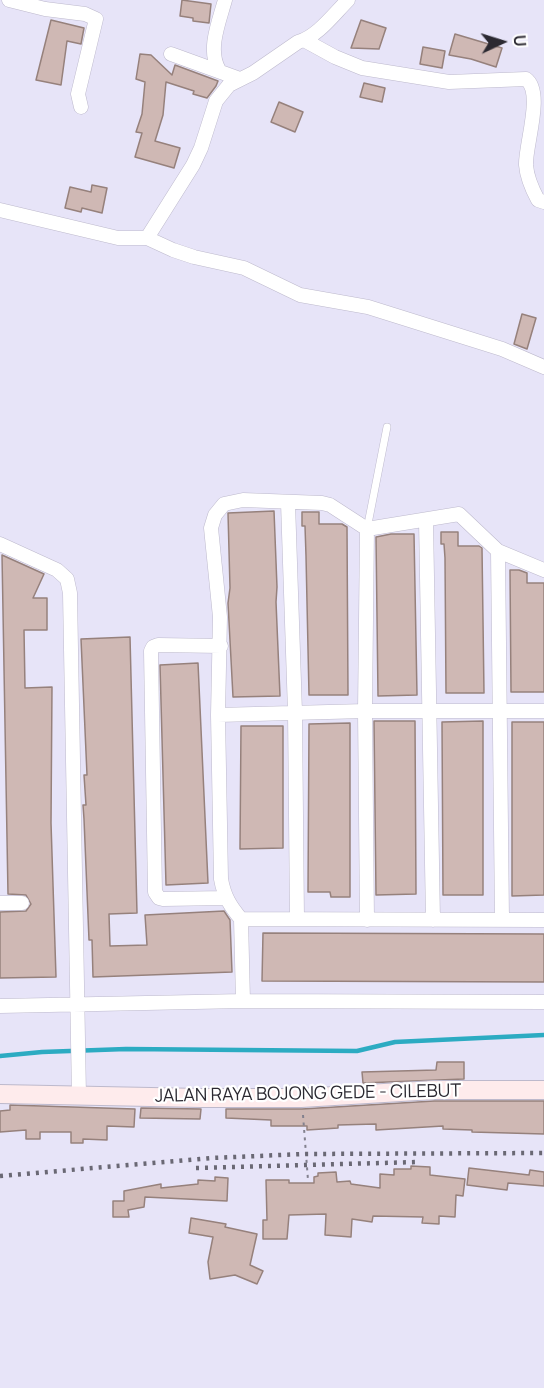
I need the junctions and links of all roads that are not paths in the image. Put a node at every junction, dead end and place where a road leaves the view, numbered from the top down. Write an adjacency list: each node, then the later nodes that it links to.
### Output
1 (9, 0): 4 (street)
2 (225, 0): 7 (street)
3 (348, 0): 5 (street)
4 (47, 5): 9 (street)
5 (304, 40): 8 (street); 10 (street)
6 (171, 54): 7 (street)
7 (219, 70): 8 (street)
8 (240, 79): 12 (street)
9 (81, 107)
10 (544, 202)
11 (0, 210): 12 (street)
12 (147, 238): 13 (street)
13 (544, 367)
14 (387, 427): 17 (lane)
15 (288, 504): 17 (street); 21 (street); 25 (street)
16 (426, 520): 17 (street); 19 (street); 26 (street)
17 (367, 529): 22 (street)
18 (0, 544): 40 (street)
19 (498, 551): 20 (street); 23 (street)
20 (544, 570)
21 (221, 646): 27 (street); 28 (street)
22 (364, 711): 25 (street); 26 (street); 33 (street)
23 (498, 711): 24 (street); 26 (street); 35 (street)
24 (544, 711)
25 (295, 712): 27 (street); 32 (street)
26 (429, 712): 34 (street)
27 (218, 715): 28 (street)
28 (226, 898): 31 (street)
29 (0, 903): 30 (street)
30 (22, 903)
31 (241, 919): 32 (street); 37 (street)
32 (297, 919): 33 (street)
33 (367, 920): 34 (street)
34 (433, 920): 35 (street)
35 (502, 920): 36 (street)
36 (544, 920)
37 (243, 1001): 38 (street); 40 (street)
38 (544, 1002)
39 (0, 1006): 40 (street)
40 (77, 1006): 43 (street)
41 (544, 1090): 43 (main road, JALAN RAYA BOJONG GEDE - CILEBUT)
42 (0, 1094): 43 (main road, JALAN RAYA BOJONG GEDE - CILEBUT)
43 (79, 1096)

